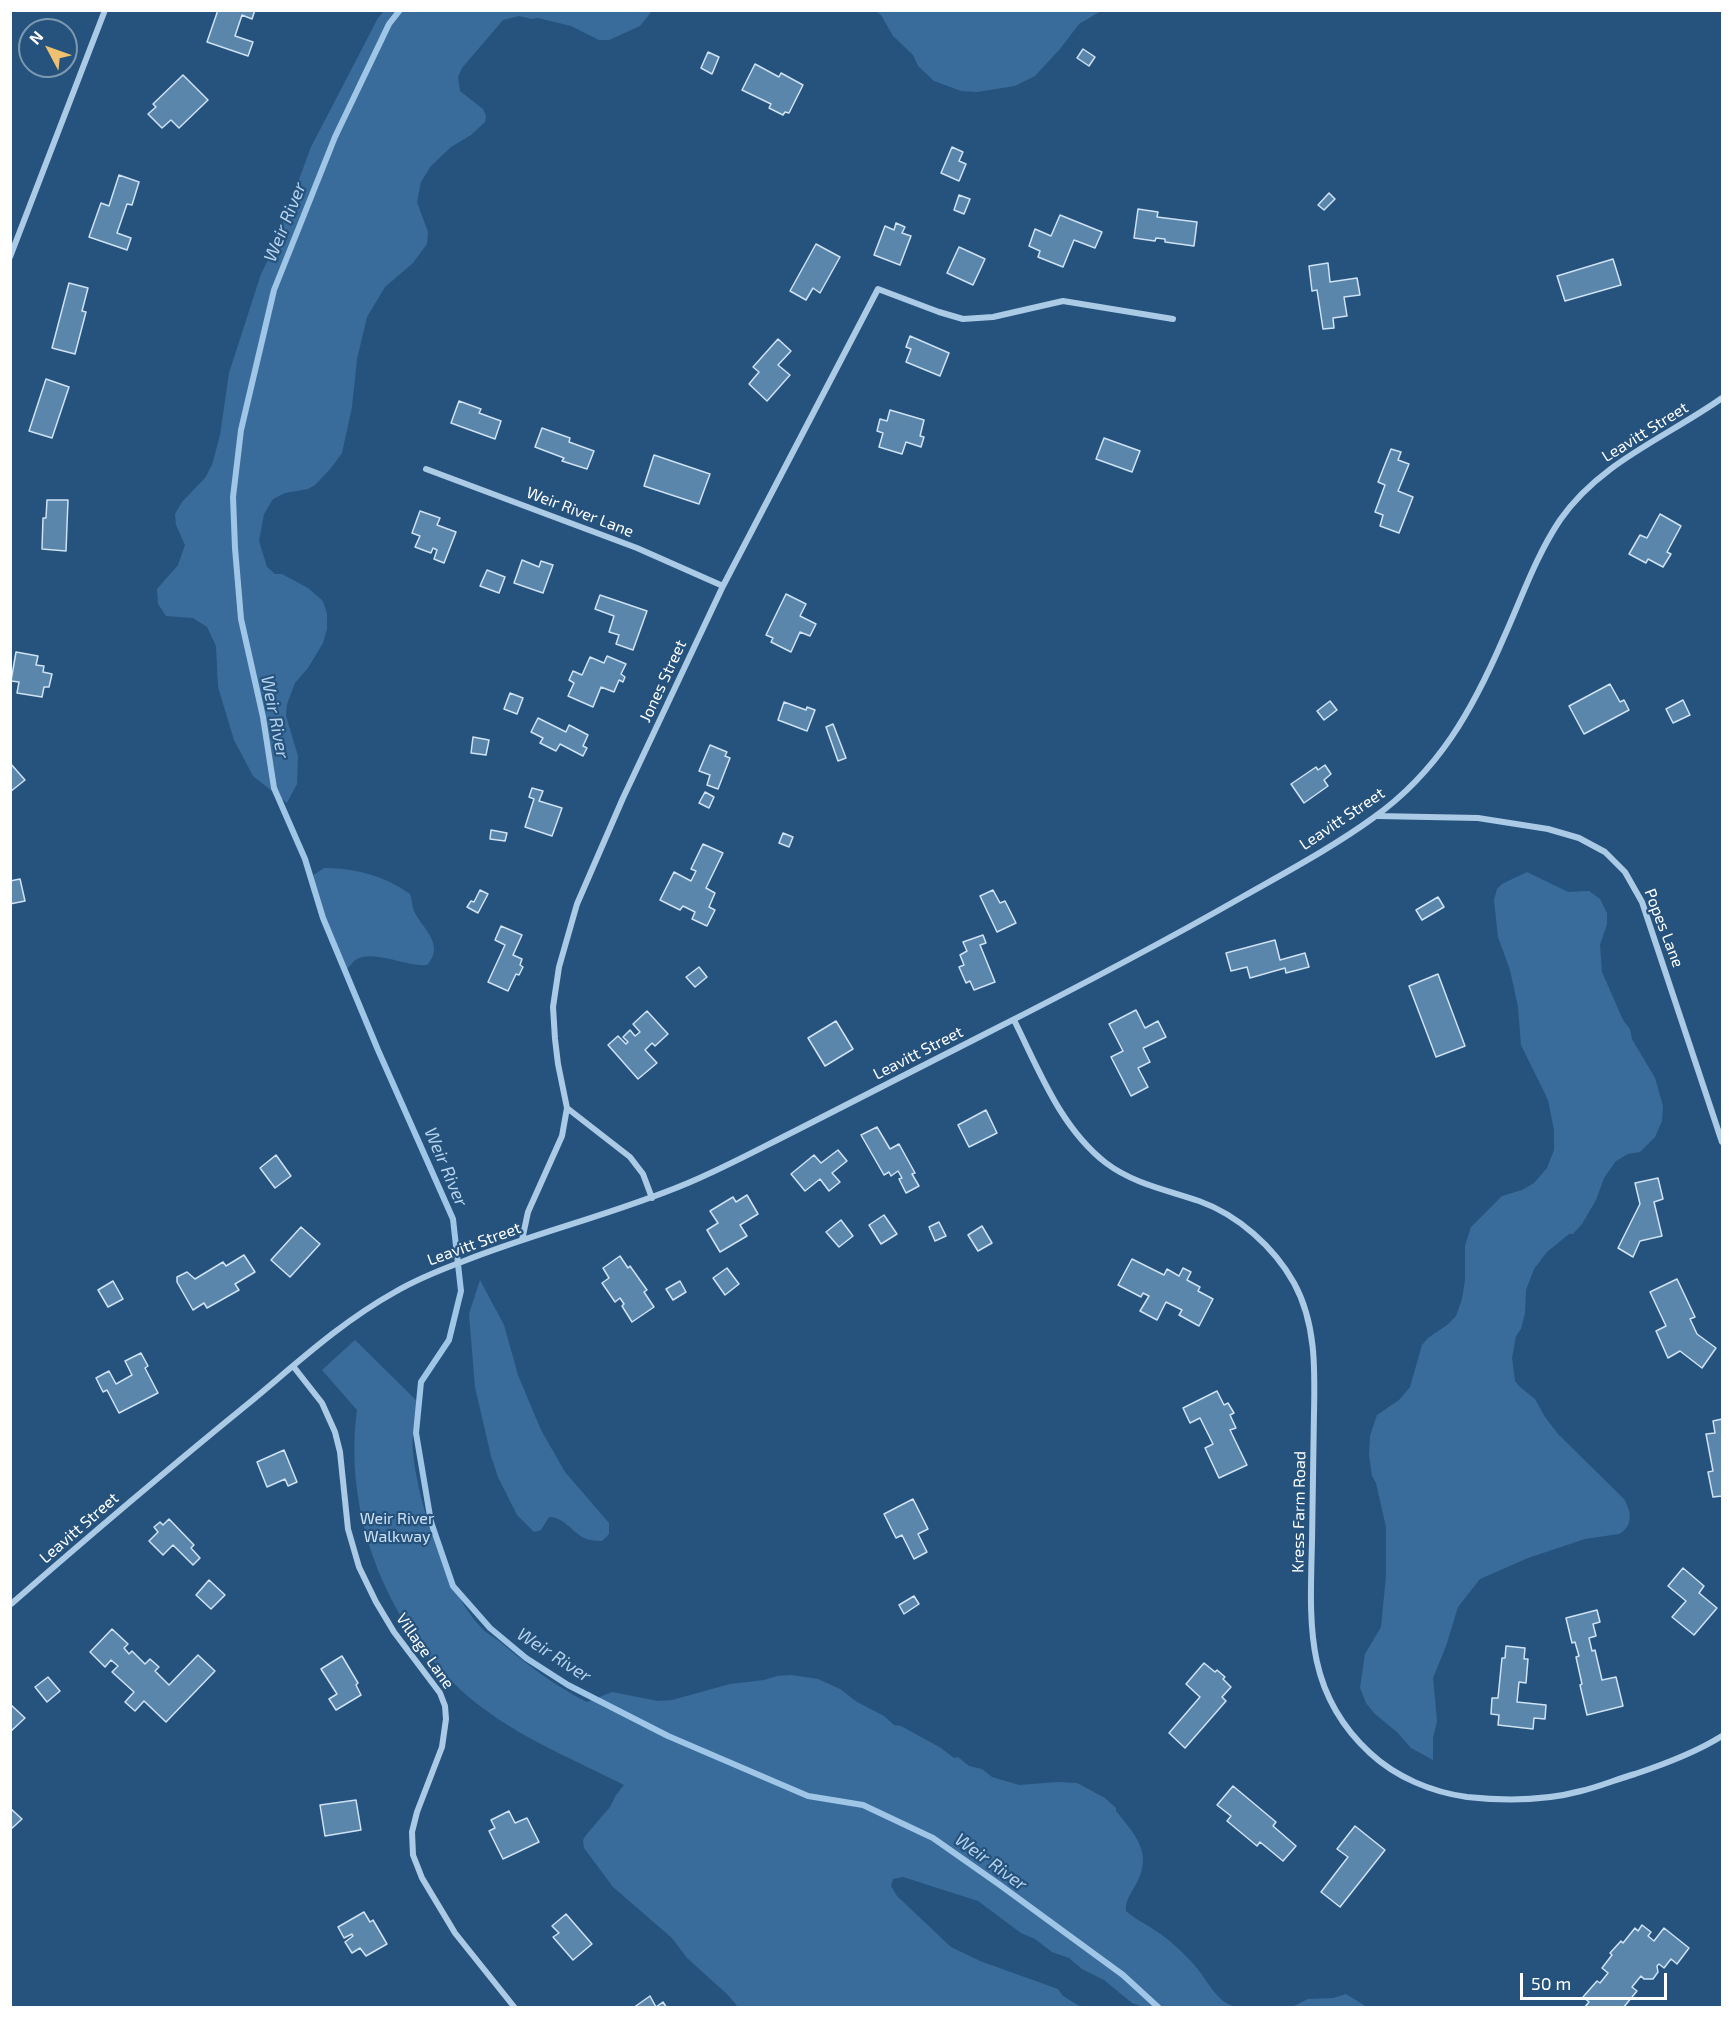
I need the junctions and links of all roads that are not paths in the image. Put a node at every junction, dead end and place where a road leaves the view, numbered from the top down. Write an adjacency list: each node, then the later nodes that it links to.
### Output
1 (105, 10): 2 (street)
2 (10, 257)
3 (1173, 319): 6 (street, Jones Street)
4 (1722, 398): 7 (street, Leavitt Street)
5 (426, 469): 6 (street, Weir River Lane)
6 (723, 586): 9 (street, Jones Street)
7 (1376, 816): 8 (street, Leavitt Street); 10 (street, Popes Lane)
8 (1014, 1020): 11 (street, Leavitt Street); 15 (street, Kress Farm Road)
9 (567, 1108): 11 (street); 12 (street, Jones Street)
10 (1722, 1142)
11 (652, 1198): 12 (street, Leavitt Street)
12 (522, 1240): 13 (street, Leavitt Street)
13 (294, 1366): 14 (street, Leavitt Street); 16 (street, Village Lane)
14 (10, 1605)
15 (1722, 1736)
16 (515, 2007)

